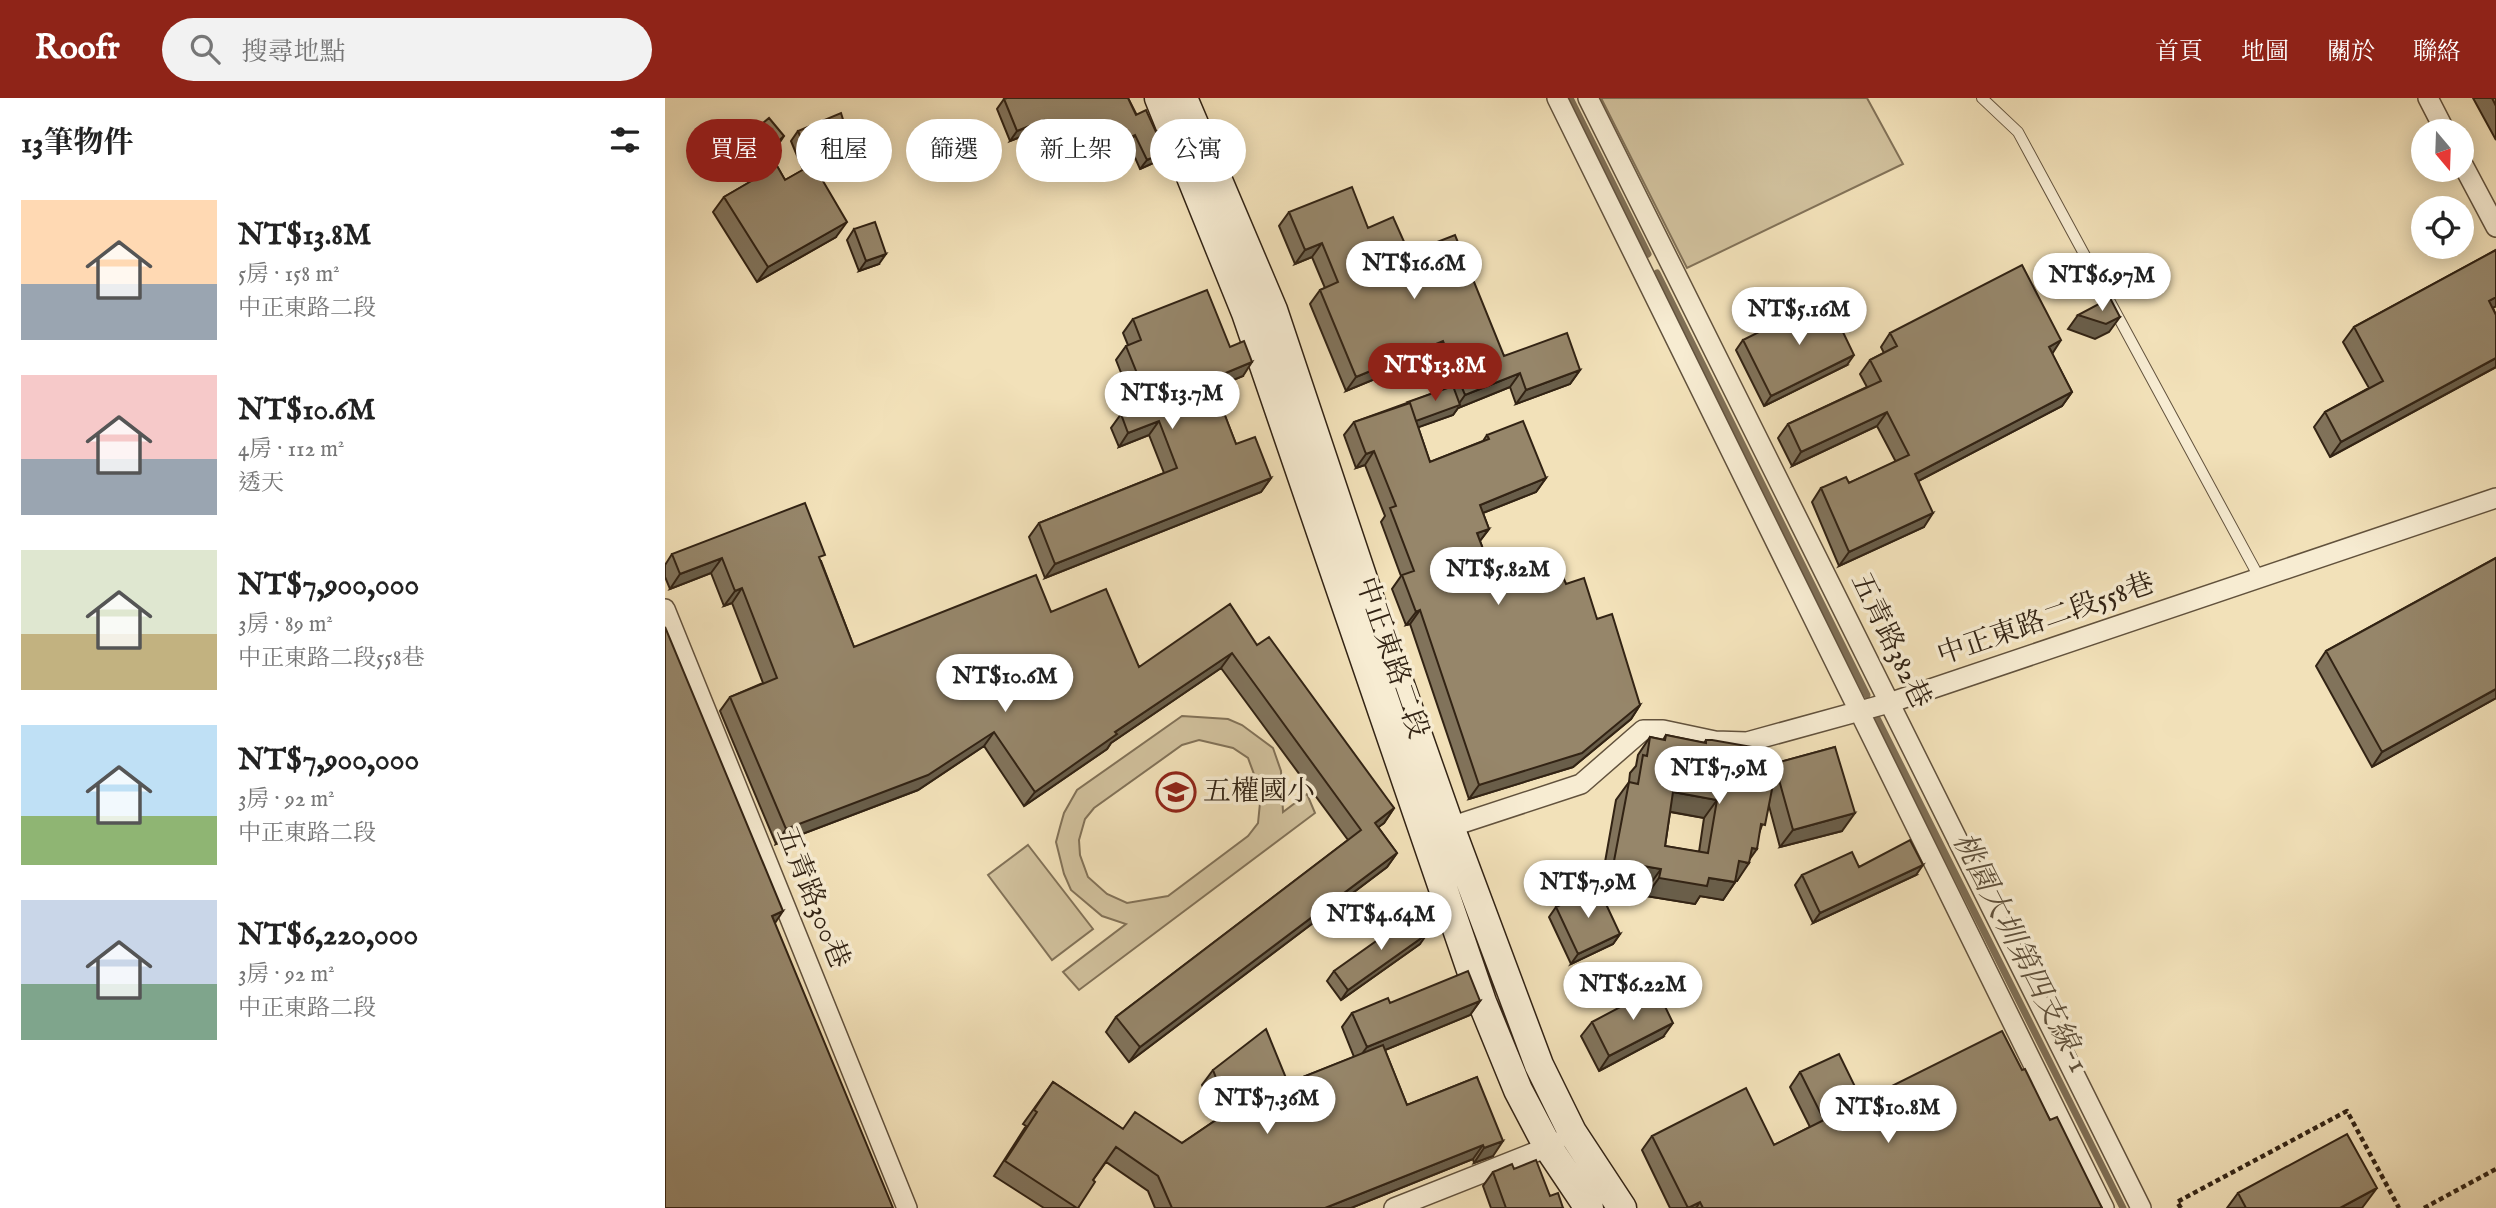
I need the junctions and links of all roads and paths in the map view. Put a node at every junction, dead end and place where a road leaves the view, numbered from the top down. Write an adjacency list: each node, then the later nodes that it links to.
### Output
1 (1159, 98): 17 (main road, 中正東路二段)
2 (1183, 98): 17 (main road, 中正東路二段)
3 (1557, 98): 11 (street, 五青路382巷)
4 (1588, 98): 10 (street, 五青路382巷)
5 (1982, 98): 13 (lane)
6 (2427, 98): 7 (street)
7 (2438, 119)
8 (2472, 182): 9 (street)
9 (2496, 227)
10 (1668, 258): 11 (lane); 15 (street, 五青路382巷)
11 (1644, 270): 16 (street, 五青路382巷)
12 (2496, 498): 13 (street, 中正東路二段558巷)
13 (2259, 577): 15 (street, 中正東路二段558巷)
14 (665, 610): 23 (street, 五青路300巷)
15 (1889, 703): 16 (street, 中正東路二段558巷); 28 (street, 五青路382巷)
16 (1859, 711): 17 (street, 中正東路二段558巷); 27 (street, 五青路382巷)
17 (1437, 831): 18 (main road, 中正東路二段); 19 (main road, 中正東路二段)
18 (1572, 1132): 19 (street); 26 (main road, 中正東路二段)
19 (1548, 1147): 24 (street); 25 (main road, 中正東路二段)
20 (2377, 1166): 22 (path); 29 (path); 30 (path)
21 (2496, 1169): 31 (path)
22 (2367, 1171)
23 (907, 1208)
24 (1394, 1208)
25 (1589, 1208)
26 (1622, 1208)
27 (2104, 1208)
28 (2141, 1208)
29 (2181, 1208)
30 (2399, 1208)
31 (2424, 1208)

